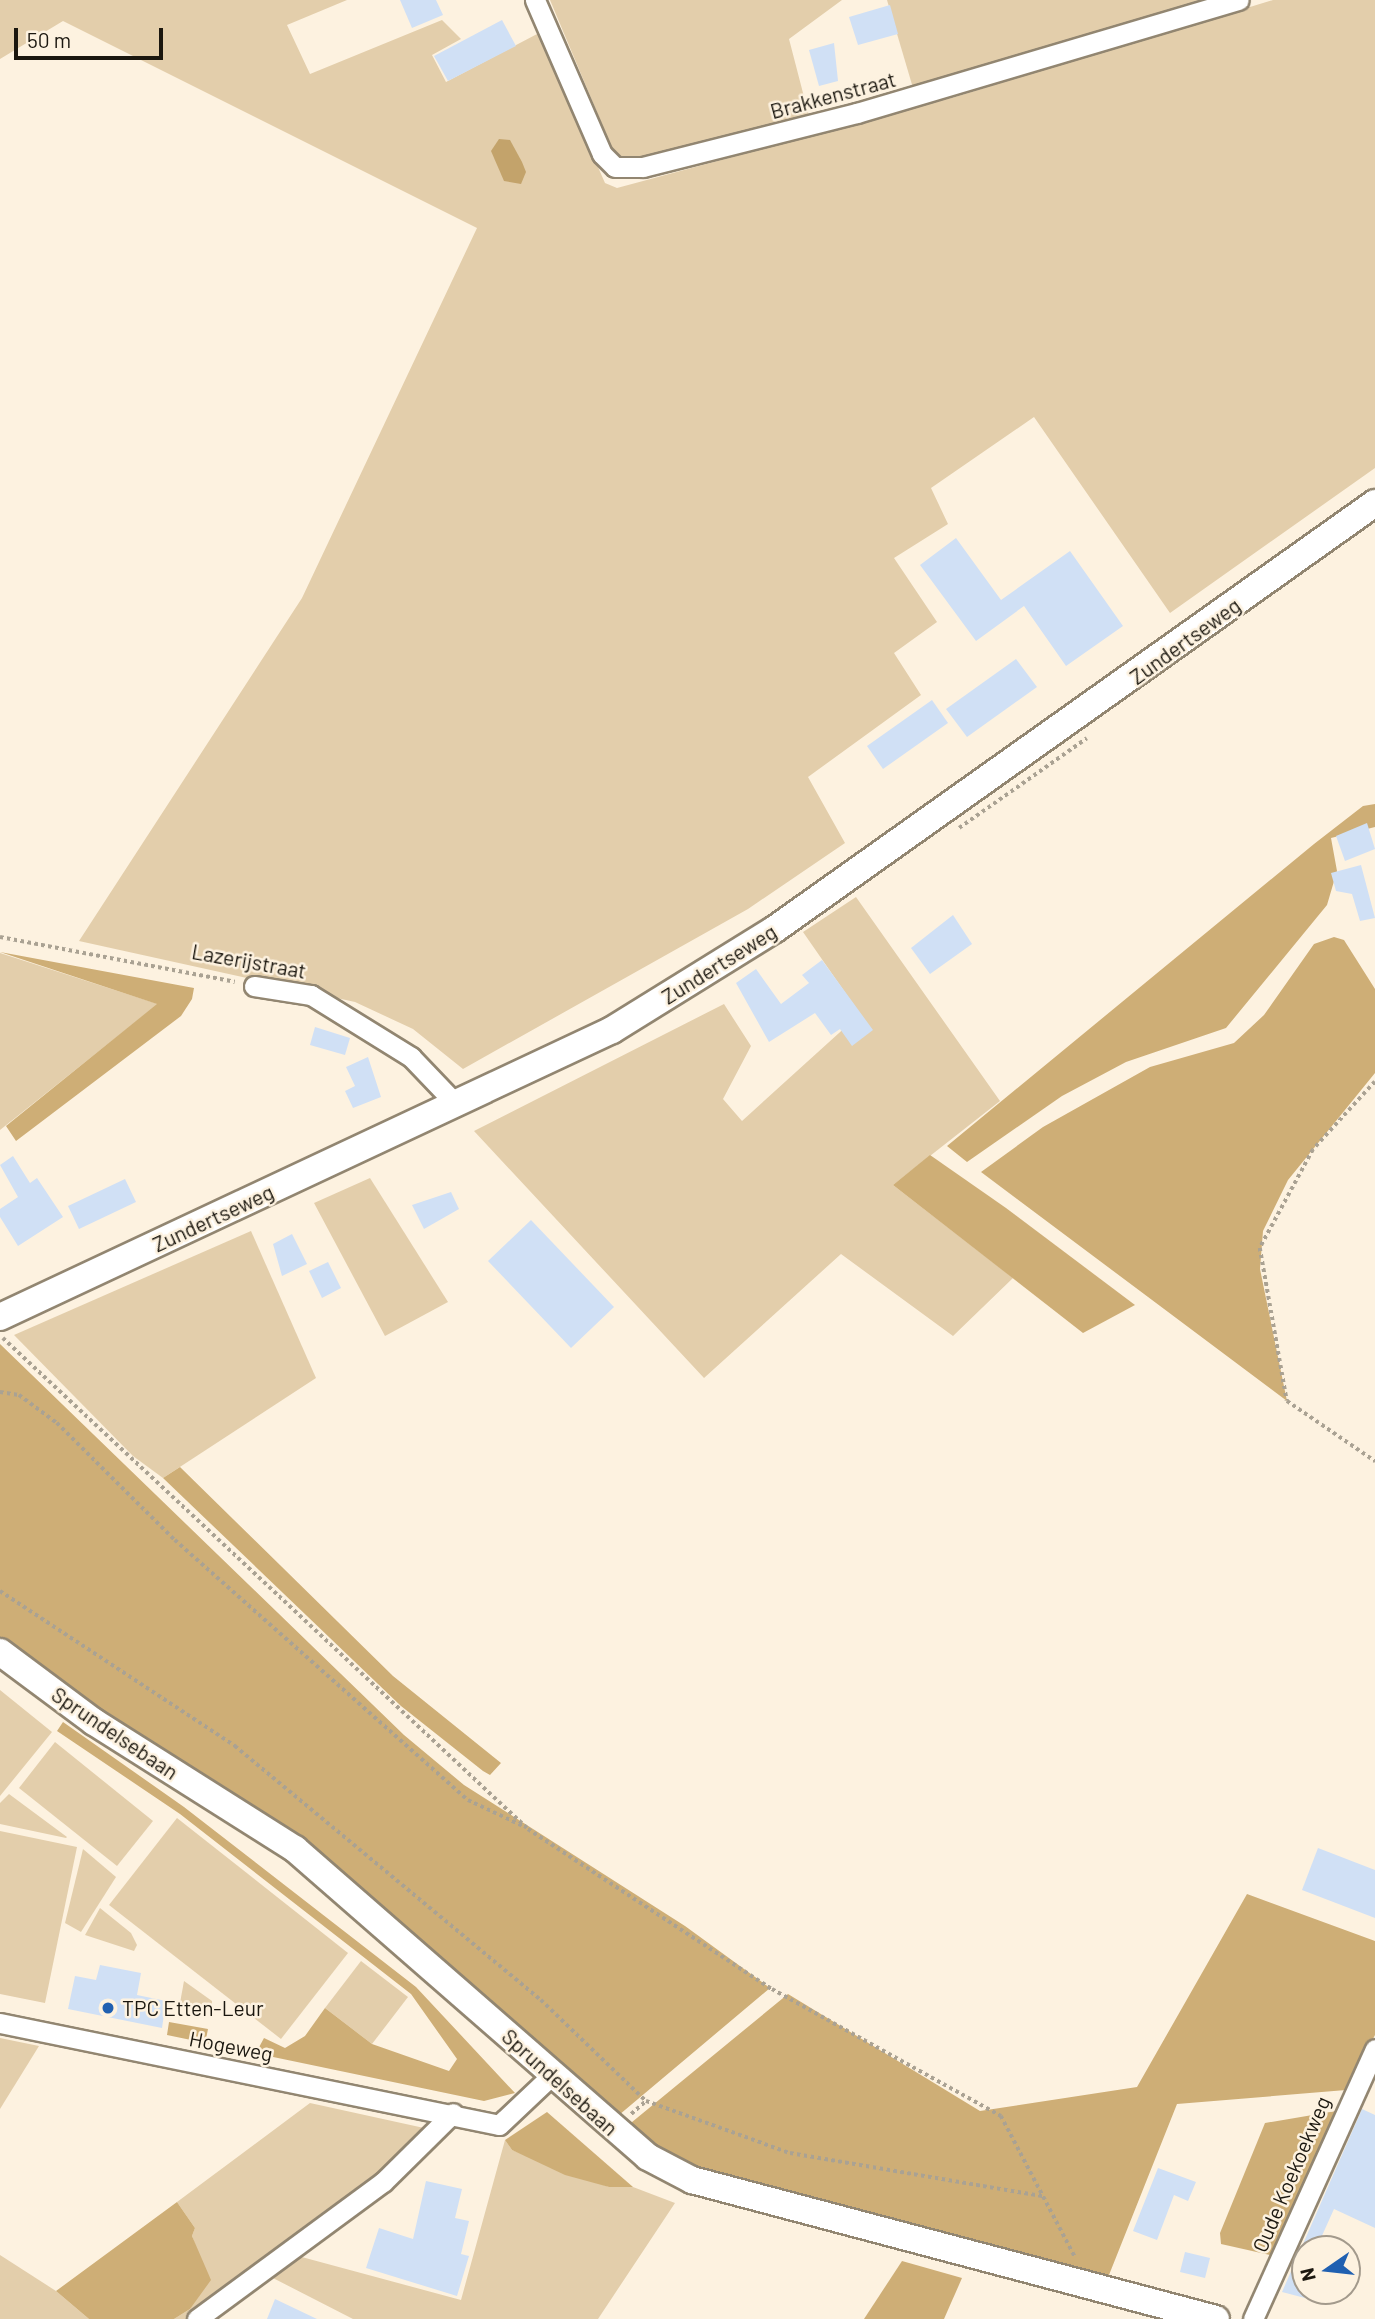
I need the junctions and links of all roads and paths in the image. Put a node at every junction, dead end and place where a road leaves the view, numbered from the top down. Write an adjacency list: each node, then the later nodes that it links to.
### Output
1 (535, 0): 2 (street, Brakkenstraat)
2 (1239, 0)
3 (1375, 503): 7 (street, Zundertseweg)
4 (0, 937): 5 (path, Lazerijstraat)
5 (254, 986): 7 (street, Lazerijstraat)
6 (1375, 1082): 11 (path)
7 (455, 1103): 8 (street, Zundertseweg)
8 (0, 1317)
9 (0, 1334): 14 (path)
10 (0, 1392): 14 (path)
11 (1375, 1461)
12 (0, 1591): 18 (path)
13 (0, 1652): 17 (street, Sprundelsebaan)
14 (528, 1829): 21 (path)
15 (0, 2023): 19 (street, Hogeweg)
16 (1375, 2049): 25 (street, Oude Koekoekweg)
17 (552, 2075): 19 (street, Hogeweg); 20 (street, Sprundelsebaan)
18 (646, 2101): 20 (path); 21 (path)
19 (453, 2113): 23 (street)
20 (613, 2130): 22 (street, Sprundelsebaan)
21 (1042, 2196): 22 (path)
22 (1091, 2286): 24 (street, Sprundelsebaan)
23 (197, 2319)
24 (1216, 2319)
25 (1253, 2319)

